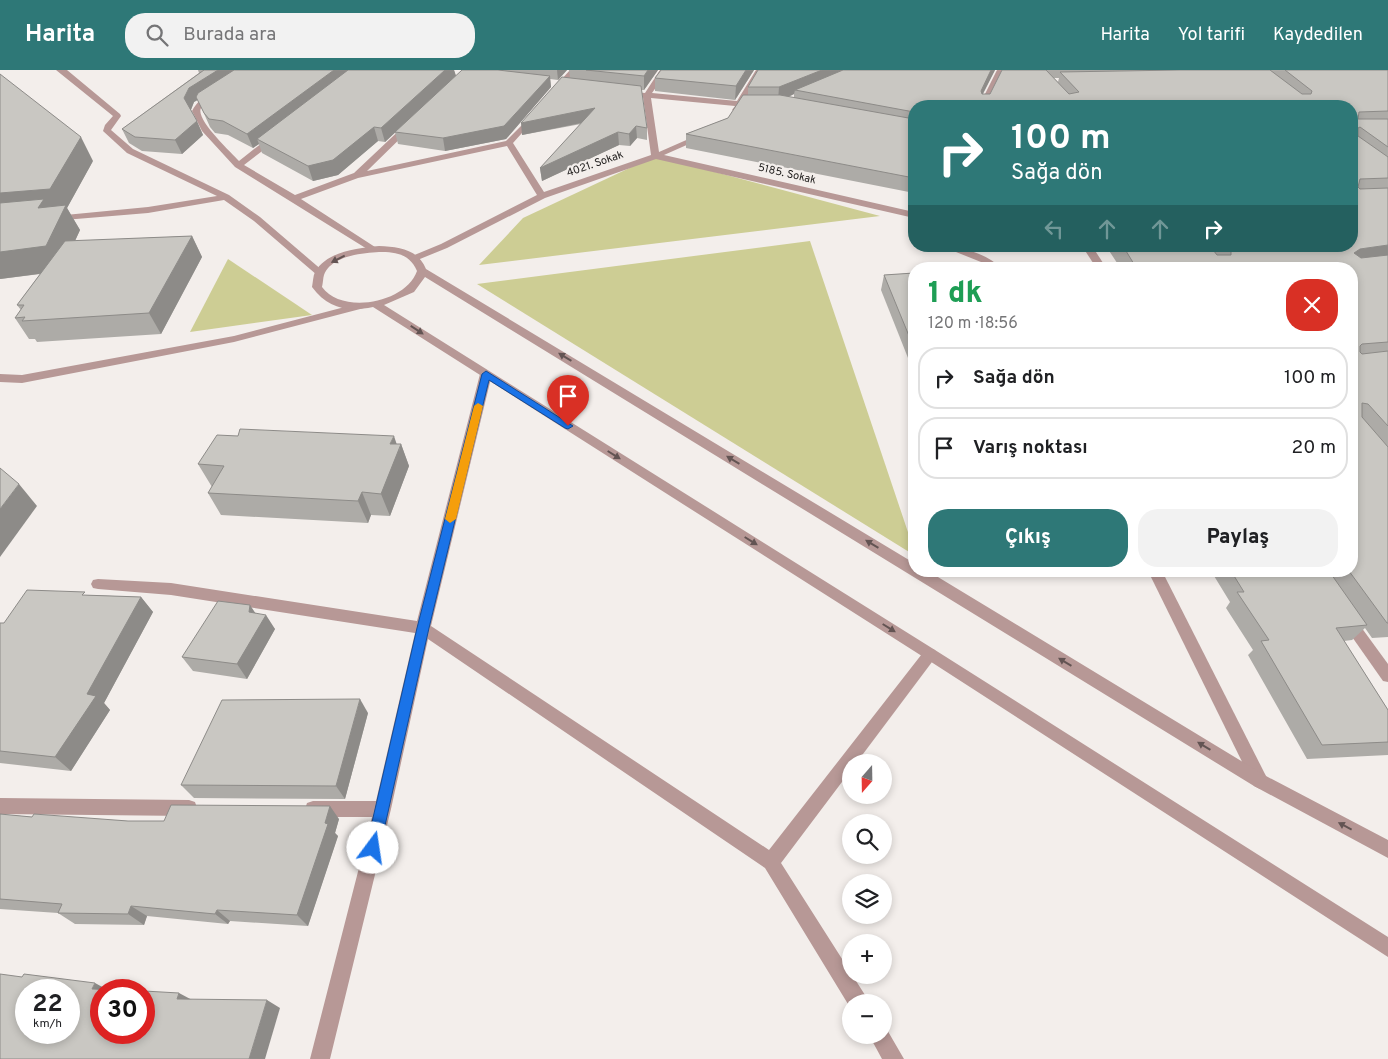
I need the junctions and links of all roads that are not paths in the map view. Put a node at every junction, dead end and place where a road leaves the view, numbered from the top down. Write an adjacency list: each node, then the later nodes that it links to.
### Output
1 (60, 70): 26 (street)
2 (574, 70): 7 (street)
3 (664, 70): 11 (street)
4 (760, 70): 14 (street)
5 (1001, 70): 13 (street)
6 (551, 84): 7 (street)
7 (560, 85): 8 (street); 12 (street)
8 (570, 86)
9 (222, 90): 23 (street)
10 (618, 92): 11 (street)
11 (647, 95): 14 (street); 22 (street)
12 (548, 100)
13 (987, 100)
14 (739, 105): 15 (street); 18 (street)
15 (763, 105)
16 (541, 107): 21 (street)
17 (418, 118): 24 (street)
18 (729, 120)
19 (285, 129): 23 (street)
20 (715, 131): 22 (street, 4021. Sokak)
21 (509, 144): 24 (street); 25 (street)
22 (655, 156): 25 (street, 4021. Sokak); 28 (street, 5185. Sokak)
23 (238, 165): 27 (street)
24 (357, 175): 27 (street)
25 (542, 196): 32 (street, 4021. Sokak)
26 (226, 197): 29 (street); 35 (street)
27 (294, 198): 30 (street)
28 (908, 214)
29 (49, 220)
30 (372, 249): 32 (street); 35 (street, one-way to 35)
31 (962, 252): 33 (street)
32 (415, 258): 34 (street)
33 (989, 262)
34 (422, 270): 36 (street); 40 (street, one-way to 34)
35 (320, 273): 37 (street)
36 (376, 304): 37 (street); 38 (street, one-way to 38)
37 (360, 306): 39 (street)
38 (486, 374): 45 (street); 46 (street, one-way to 46)
39 (0, 378)
40 (908, 566)
41 (926, 577): 48 (street, one-way to 41)
42 (1158, 577): 48 (street)
43 (98, 584): 45 (street)
44 (1343, 612): 47 (street)
45 (423, 628): 52 (street); 54 (street)
46 (930, 654): 54 (street); 55 (street)
47 (1388, 676)
48 (1260, 780): 53 (street, one-way to 48)
49 (0, 806): 50 (street)
50 (206, 808)
51 (294, 809): 52 (street)
52 (383, 810): 58 (street)
53 (1388, 849)
54 (771, 862): 56 (street)
55 (1388, 948)
56 (853, 994)
57 (885, 1044): 59 (street)
58 (320, 1059)
59 (894, 1059)

